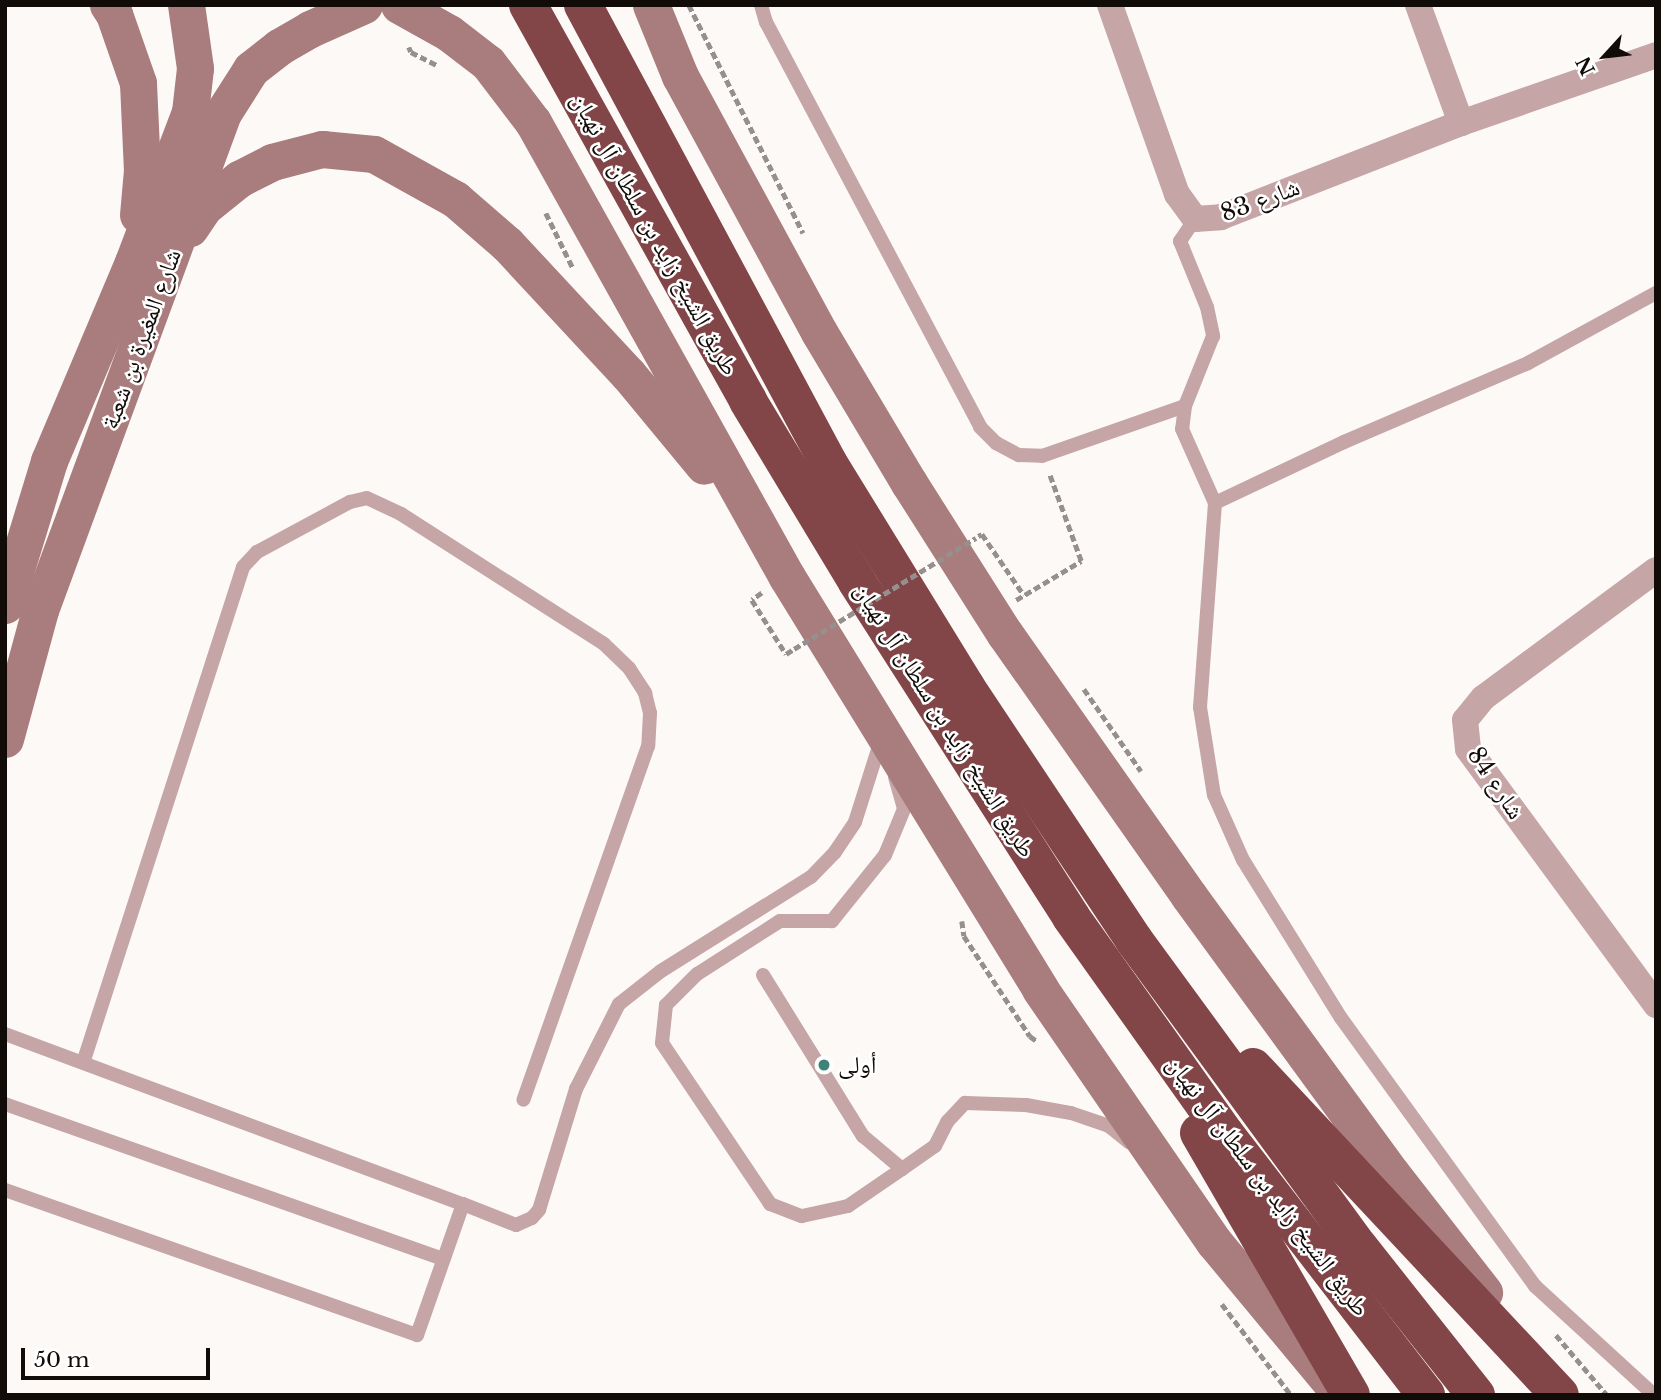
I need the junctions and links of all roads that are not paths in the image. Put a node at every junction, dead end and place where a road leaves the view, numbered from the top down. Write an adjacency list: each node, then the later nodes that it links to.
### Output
1 (108, 5): 16 (main road)
2 (186, 5): 16 (main road, شارع المغيرة بن شعبة)
3 (363, 5): 4 (main road); 15 (main road, شارع المغيرة بن شعبة)
4 (371, 5)
5 (399, 5): 21 (main road)
6 (528, 5): 25 (highway, طريق الشيخ زايد بن سلطان آل نهيان)
7 (583, 5): 26 (highway, طريق الشيخ زايد بن سلطان آل نهيان)
8 (651, 5): 42 (main road)
9 (761, 5): 18 (lane)
10 (1110, 5): 14 (street, شارع 83)
11 (1418, 5): 13 (street)
12 (1656, 55): 13 (street, شارع 83)
13 (1461, 123): 14 (street, شارع 83)
14 (1195, 219): 18 (lane)
15 (172, 254): 21 (main road); 24 (main road, شارع المغيرة بن شعبة)
16 (133, 262): 22 (main road, شارع المغيرة بن شعبة)
17 (1656, 293): 19 (lane)
18 (1185, 407): 19 (lane)
19 (1215, 503): 43 (lane)
20 (1656, 570): 28 (street, شارع 84)
21 (787, 577): 23 (main road)
22 (5, 605)
23 (883, 735): 33 (main road); 34 (lane); 36 (lane)
24 (5, 739)
25 (1071, 917): 39 (highway); 40 (highway, طريق الشيخ زايد بن سلطان آل نهيان)
26 (1134, 940): 41 (highway, طريق الشيخ زايد بن سلطان آل نهيان); 42 (highway)
27 (763, 975): 34 (lane)
28 (1656, 1005)
29 (5, 1034): 30 (lane)
30 (84, 1060): 31 (lane); 36 (lane)
31 (523, 1100)
32 (5, 1104): 37 (lane)
33 (1163, 1168): 34 (lane); 38 (main road)
34 (902, 1169)
35 (5, 1190): 37 (lane)
36 (463, 1204): 37 (lane)
37 (443, 1259)
38 (1341, 1395)
39 (1351, 1395)
40 (1426, 1395)
41 (1476, 1395)
42 (1562, 1395)
43 (1654, 1395)

